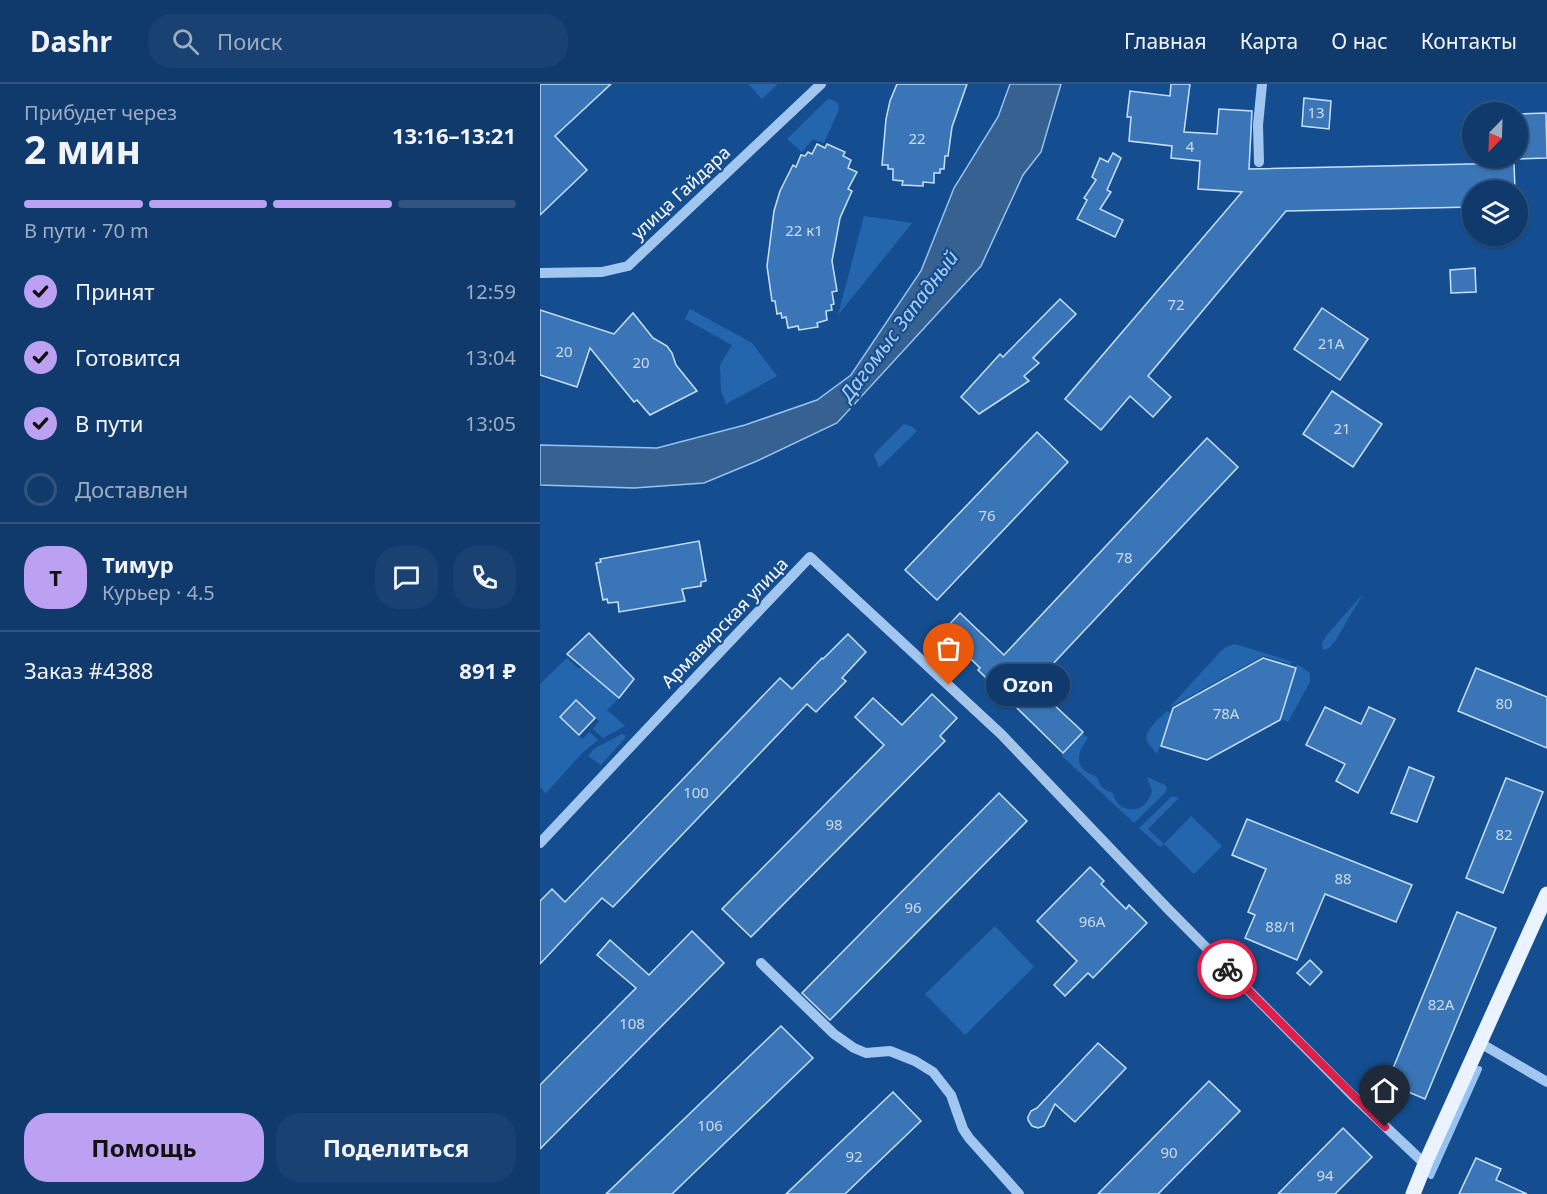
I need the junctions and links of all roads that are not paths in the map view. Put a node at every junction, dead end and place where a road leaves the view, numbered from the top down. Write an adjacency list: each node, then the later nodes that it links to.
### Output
1 (820, 84): 4 (street, улица Гайдара)
2 (1262, 84): 3 (street)
3 (1259, 162)
4 (540, 273)
5 (540, 843): 10 (street, Армавирская улица)
6 (1547, 894): 8 (main road)
7 (761, 963): 11 (street)
8 (1480, 1043): 9 (street); 10 (main road)
9 (1547, 1082)
10 (1425, 1164): 12 (main road)
11 (1019, 1194)
12 (1413, 1194)

